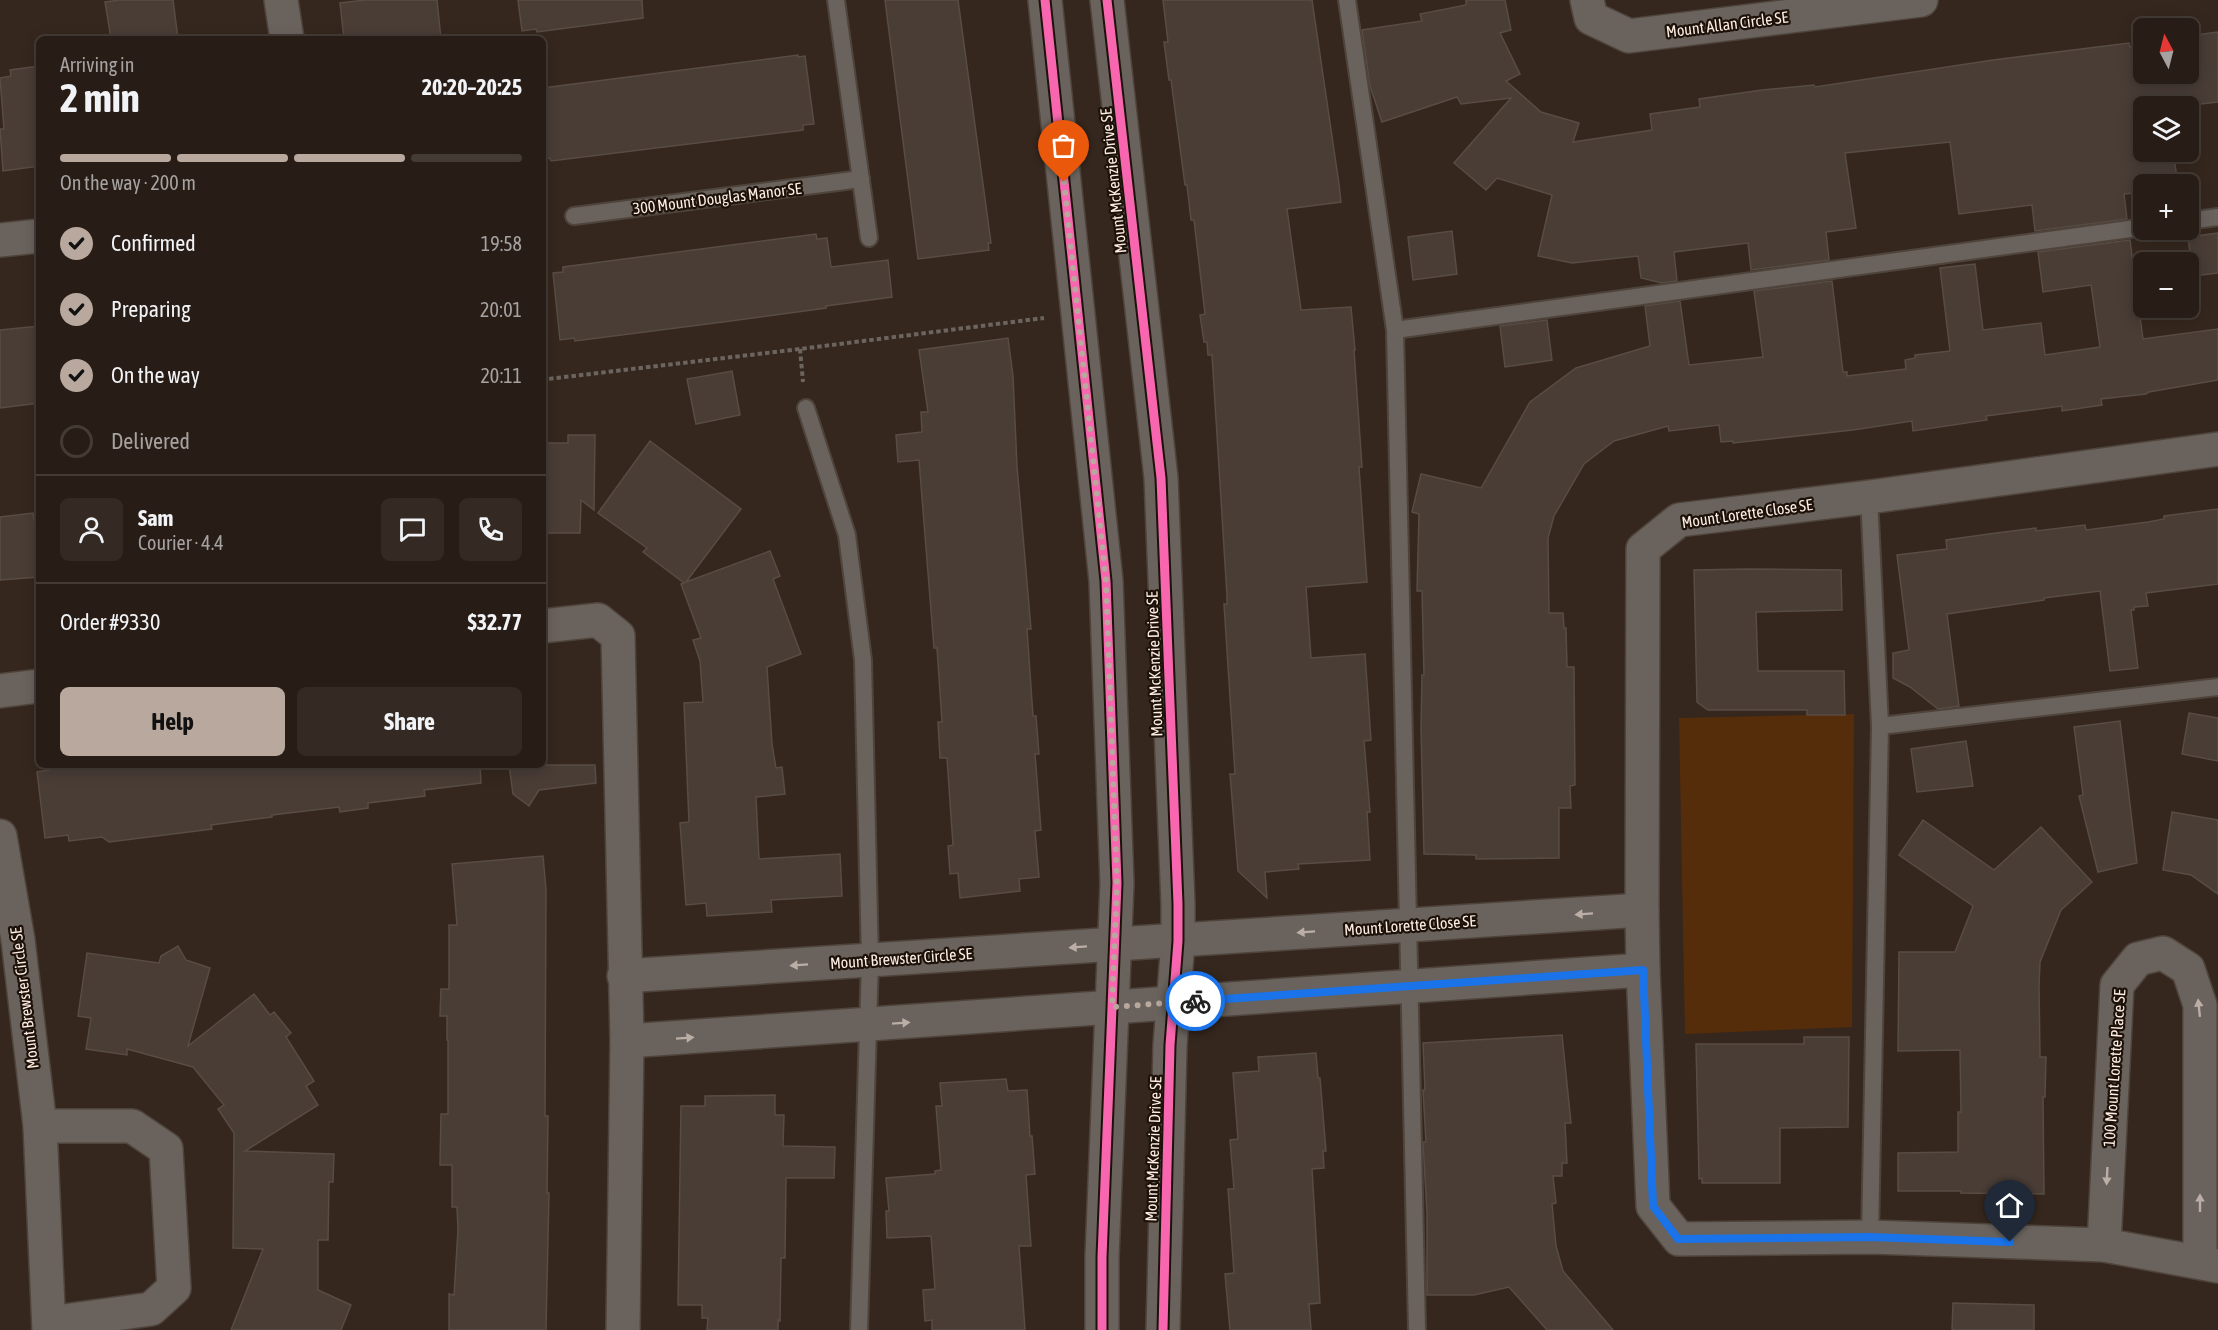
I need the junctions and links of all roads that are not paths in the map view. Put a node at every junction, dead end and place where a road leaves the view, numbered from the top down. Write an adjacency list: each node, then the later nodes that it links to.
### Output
1 (281, 0): 9 (street)
2 (836, 0): 10 (lane)
3 (1045, 0): 31 (street)
4 (1107, 0): 30 (street, Mount McKenzie Drive SE)
5 (1347, 0): 18 (lane)
6 (1587, 0): 8 (street, Mount Allan Circle SE)
7 (1921, 0): 8 (street, Mount Allan Circle SE)
8 (1832, 5)
9 (287, 36)
10 (861, 179): 11 (lane, 300 Mount Douglas Manor SE); 16 (lane)
11 (574, 216)
12 (2218, 217): 13 (lane)
13 (2199, 220)
14 (2133, 229): 18 (lane)
15 (36, 236): 17 (street)
16 (869, 238)
17 (0, 240)
18 (1395, 330): 29 (lane)
19 (806, 408): 32 (lane)
20 (2218, 449): 21 (street, Mount Lorette Close SE)
21 (1869, 497): 26 (lane); 28 (street, Mount Lorette Close SE)
22 (546, 626): 34 (street)
23 (36, 686): 25 (street)
24 (2218, 687): 26 (lane)
25 (0, 691)
26 (1880, 726): 41 (lane)
27 (0, 836): 40 (street, Mount Brewster Circle SE)
28 (1642, 910): 29 (street, Mount Lorette Close SE, one-way to 29); 33 (street, Mount Lorette Close SE)
29 (1407, 926): 30 (street, Mount Lorette Close SE, one-way to 30); 35 (lane)
30 (1178, 941): 31 (street, Mount Brewster Circle SE); 36 (street, Mount McKenzie Drive SE)
31 (1114, 944): 32 (street, Mount Brewster Circle SE, one-way to 32); 37 (street)
32 (870, 960): 34 (street, Mount Brewster Circle SE, one-way to 34); 38 (lane)
33 (1643, 970): 35 (street); 41 (street, Mount Lorette Close SE)
34 (624, 976): 39 (street)
35 (1410, 986): 36 (street); 49 (lane)
36 (1174, 1002): 37 (street); 48 (street, Mount McKenzie Drive SE)
37 (1112, 1007): 38 (street, one-way to 37); 47 (street)
38 (867, 1026): 39 (street, one-way to 38); 46 (lane)
39 (627, 1041): 45 (street)
40 (40, 1126): 44 (street, Mount Brewster Circle SE); 44 (street, Mount Brewster Circle SE)
41 (1870, 1237): 42 (street, Mount Lorette Close SE)
42 (2104, 1245): 43 (street, Mount Lorette Close SE); 43 (street, 100 Mount Lorette Place SE, one-way to 42)
43 (2209, 1264)
44 (49, 1326)
45 (623, 1330)
46 (859, 1330)
47 (1102, 1330)
48 (1163, 1330)
49 (1416, 1330)

